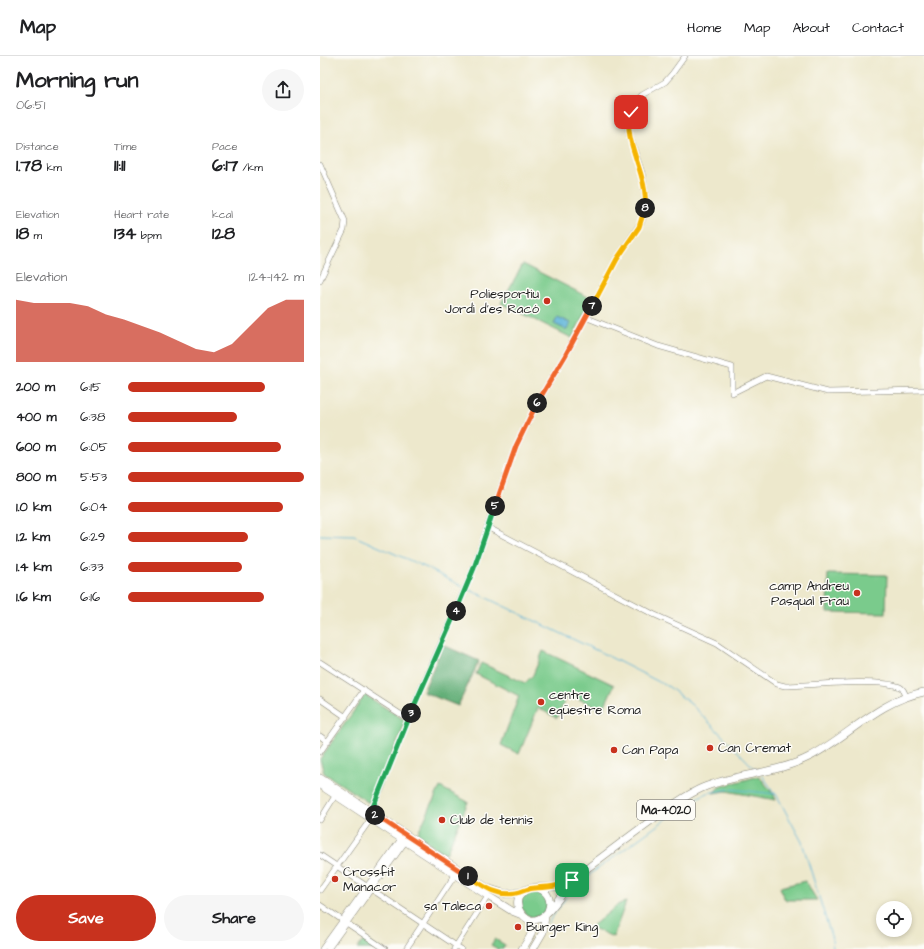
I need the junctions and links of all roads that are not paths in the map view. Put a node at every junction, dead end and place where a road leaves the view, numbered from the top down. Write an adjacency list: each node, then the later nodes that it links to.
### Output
1 (685, 56): 4 (street)
2 (320, 164): 3 (street)
3 (320, 280)
4 (585, 317): 5 (street); 6 (street)
5 (924, 390)
6 (487, 527): 10 (street); 13 (street)
7 (320, 662): 8 (street)
8 (364, 690): 12 (street); 13 (street)
9 (924, 692): 10 (main road, Ma-4020)
10 (906, 697): 26 (main road, Ma-4020)
11 (320, 698): 12 (street)
12 (346, 717): 15 (street)
13 (408, 719): 20 (street)
14 (320, 736): 15 (street)
15 (328, 742): 16 (street)
16 (320, 752)
17 (320, 778): 20 (main road)
18 (320, 785): 19 (main road)
19 (335, 796): 20 (main road); 21 (street)
20 (370, 816): 22 (main road); 24 (street); 30 (main road)
21 (320, 820)
22 (403, 840): 25 (main road); 27 (street)
23 (320, 855): 24 (street)
24 (336, 867): 27 (street); 29 (street)
25 (455, 874): 31 (main road); 36 (street)
26 (572, 880): 28 (main road, Ma-4020); 33 (main road, Ma-4020)
27 (368, 888): 35 (street); 36 (street)
28 (540, 889): 30 (main road, Ma-4020); 33 (main road, Ma-4020)
29 (320, 890)
30 (523, 892): 34 (main road)
31 (488, 896): 34 (main road); 37 (street)
32 (320, 905): 35 (street)
33 (546, 914): 34 (main road); 43 (main road, Ma-4020)
34 (525, 917): 42 (main road)
35 (344, 922): 38 (street); 39 (street); 40 (street)
36 (423, 924): 37 (street); 41 (street)
37 (457, 948)
38 (322, 949)
39 (328, 949)
40 (385, 949)
41 (406, 949)
42 (522, 949)
43 (533, 949)

